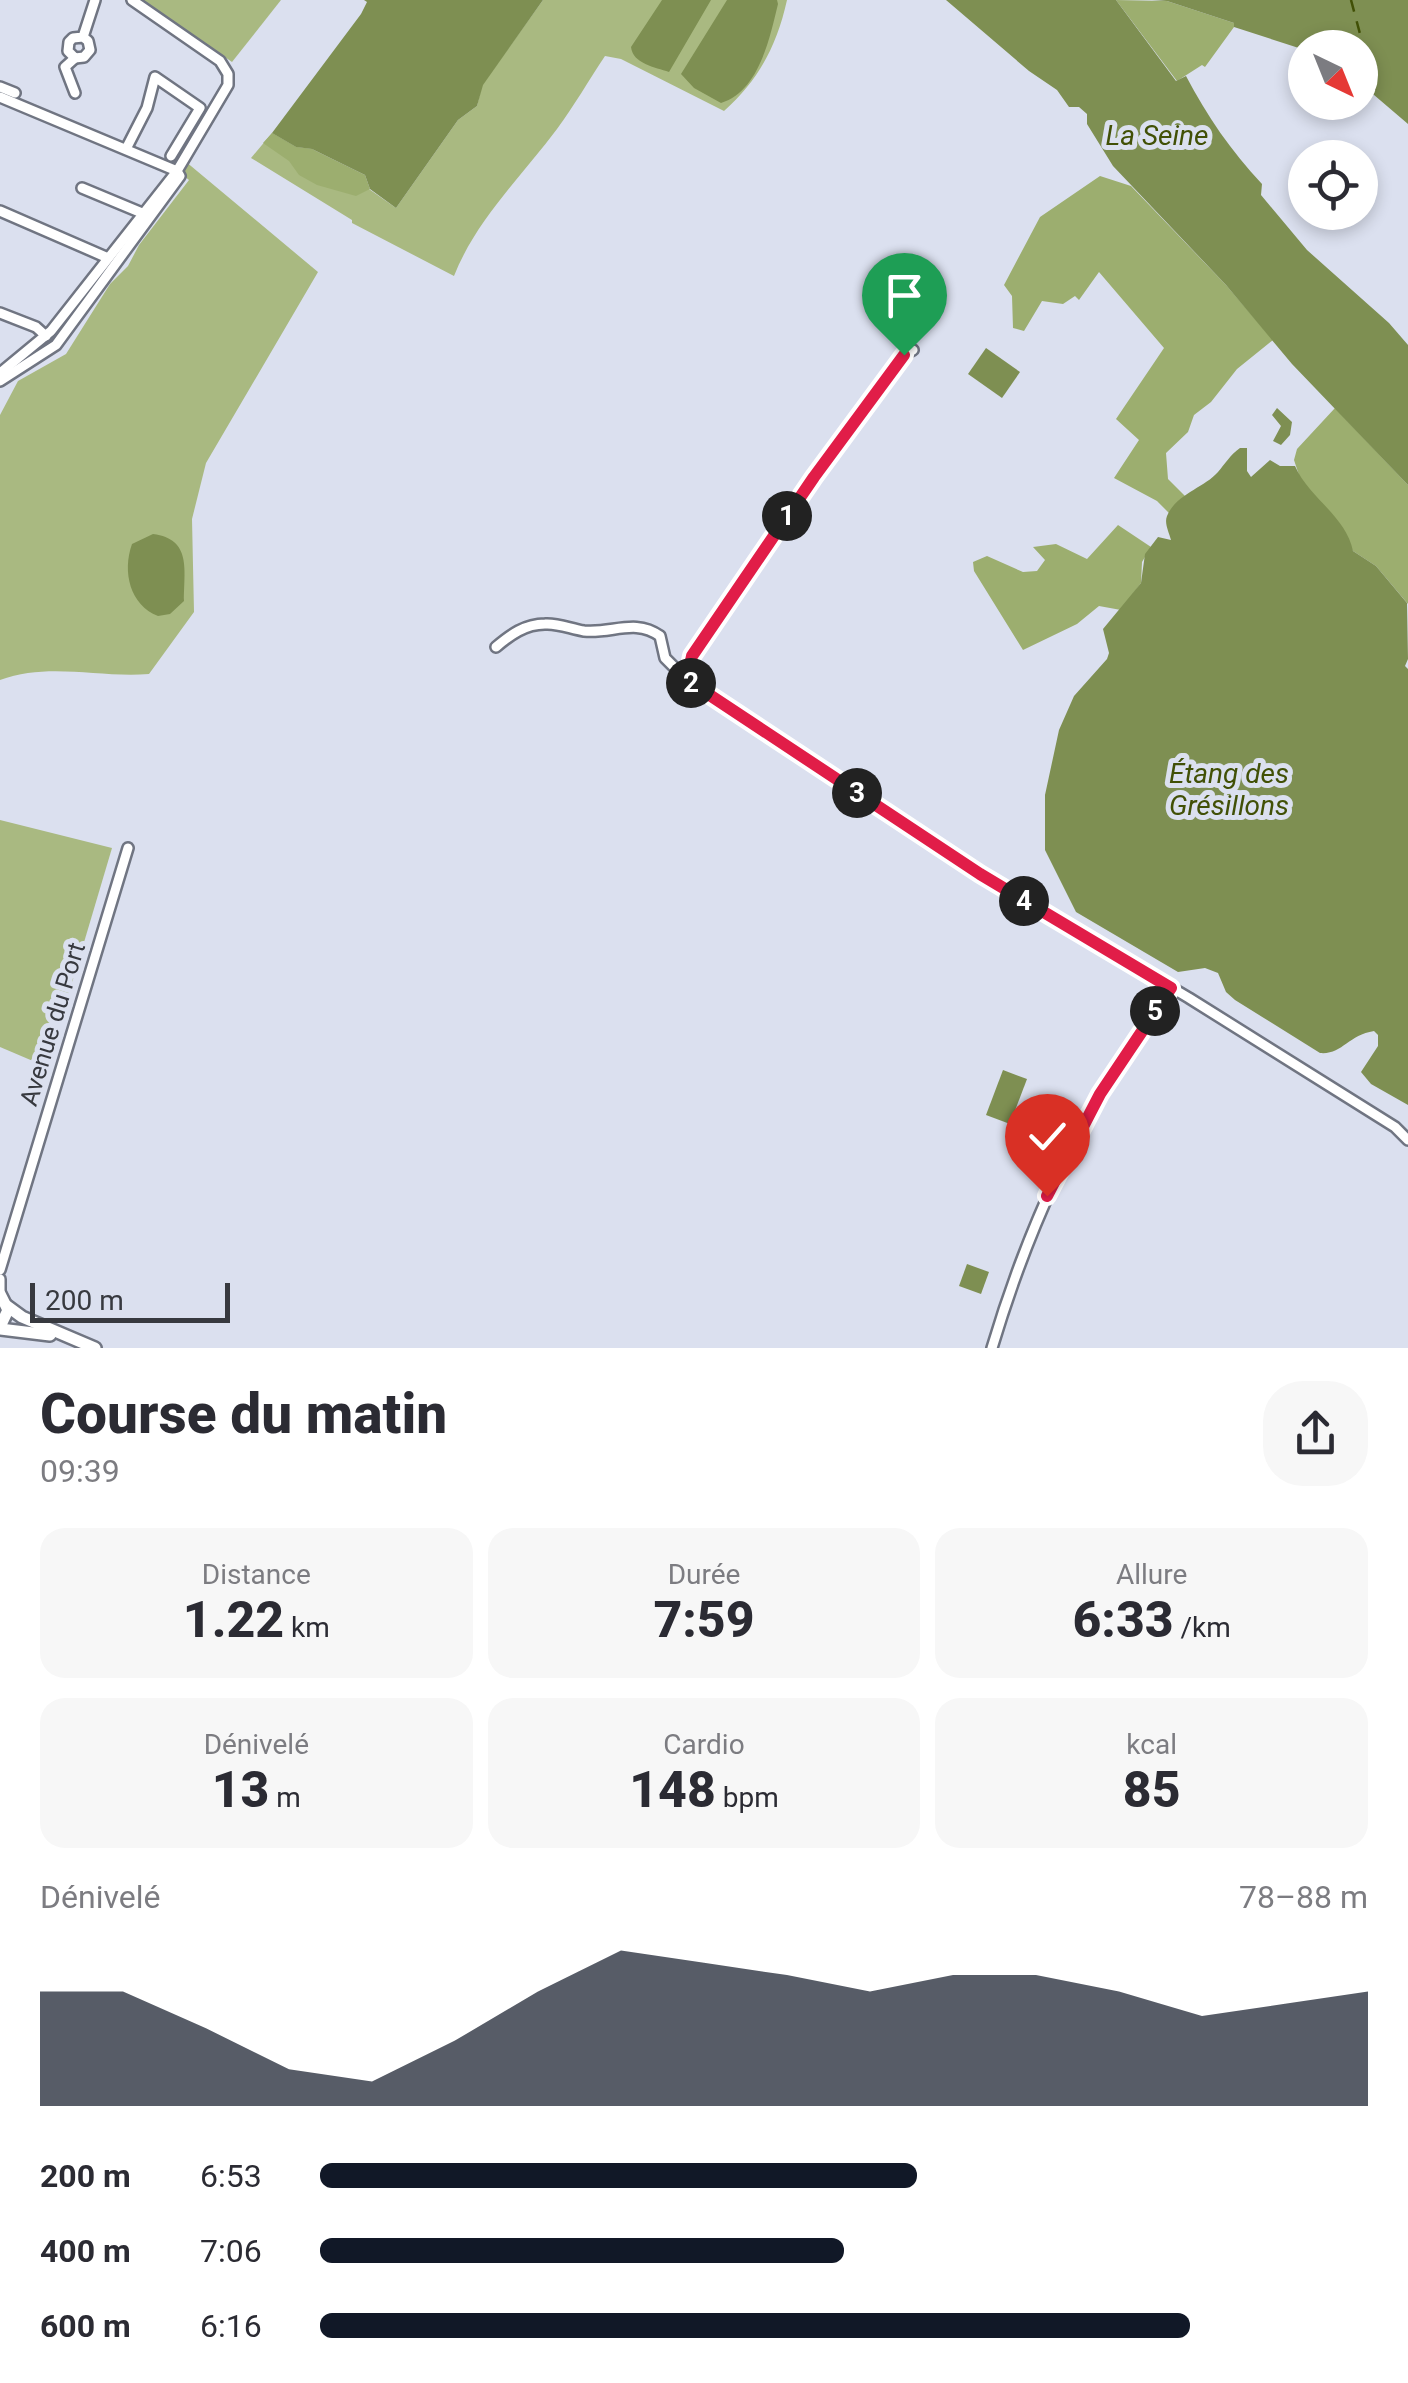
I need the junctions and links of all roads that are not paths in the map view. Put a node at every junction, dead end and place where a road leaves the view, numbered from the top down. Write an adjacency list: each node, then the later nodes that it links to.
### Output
1 (95, 0): 5 (street)
2 (132, 0): 7 (street)
3 (0, 87): 4 (street)
4 (15, 93)
5 (75, 93)
6 (0, 97): 8 (street)
7 (191, 133): 8 (street); 9 (street); 10 (street)
8 (126, 148): 10 (street)
9 (172, 156)
10 (177, 170): 13 (street); 19 (street)
11 (82, 188): 13 (street)
12 (0, 211): 14 (street)
13 (142, 213): 14 (street)
14 (108, 258): 16 (street)
15 (0, 313): 16 (street)
16 (46, 336): 18 (street)
17 (913, 350): 21 (street)
18 (0, 373)
19 (0, 380)
20 (496, 647): 21 (street)
21 (687, 680): 23 (street)
22 (128, 848): 25 (street, Avenue du Port)
23 (1171, 988): 24 (street); 31 (street)
24 (1408, 1140)
25 (0, 1270)
26 (0, 1279): 27 (street)
27 (3, 1298): 28 (main road); 29 (main road)
28 (0, 1328): 29 (main road)
29 (80, 1342): 30 (main road)
30 (95, 1348)
31 (992, 1348)

